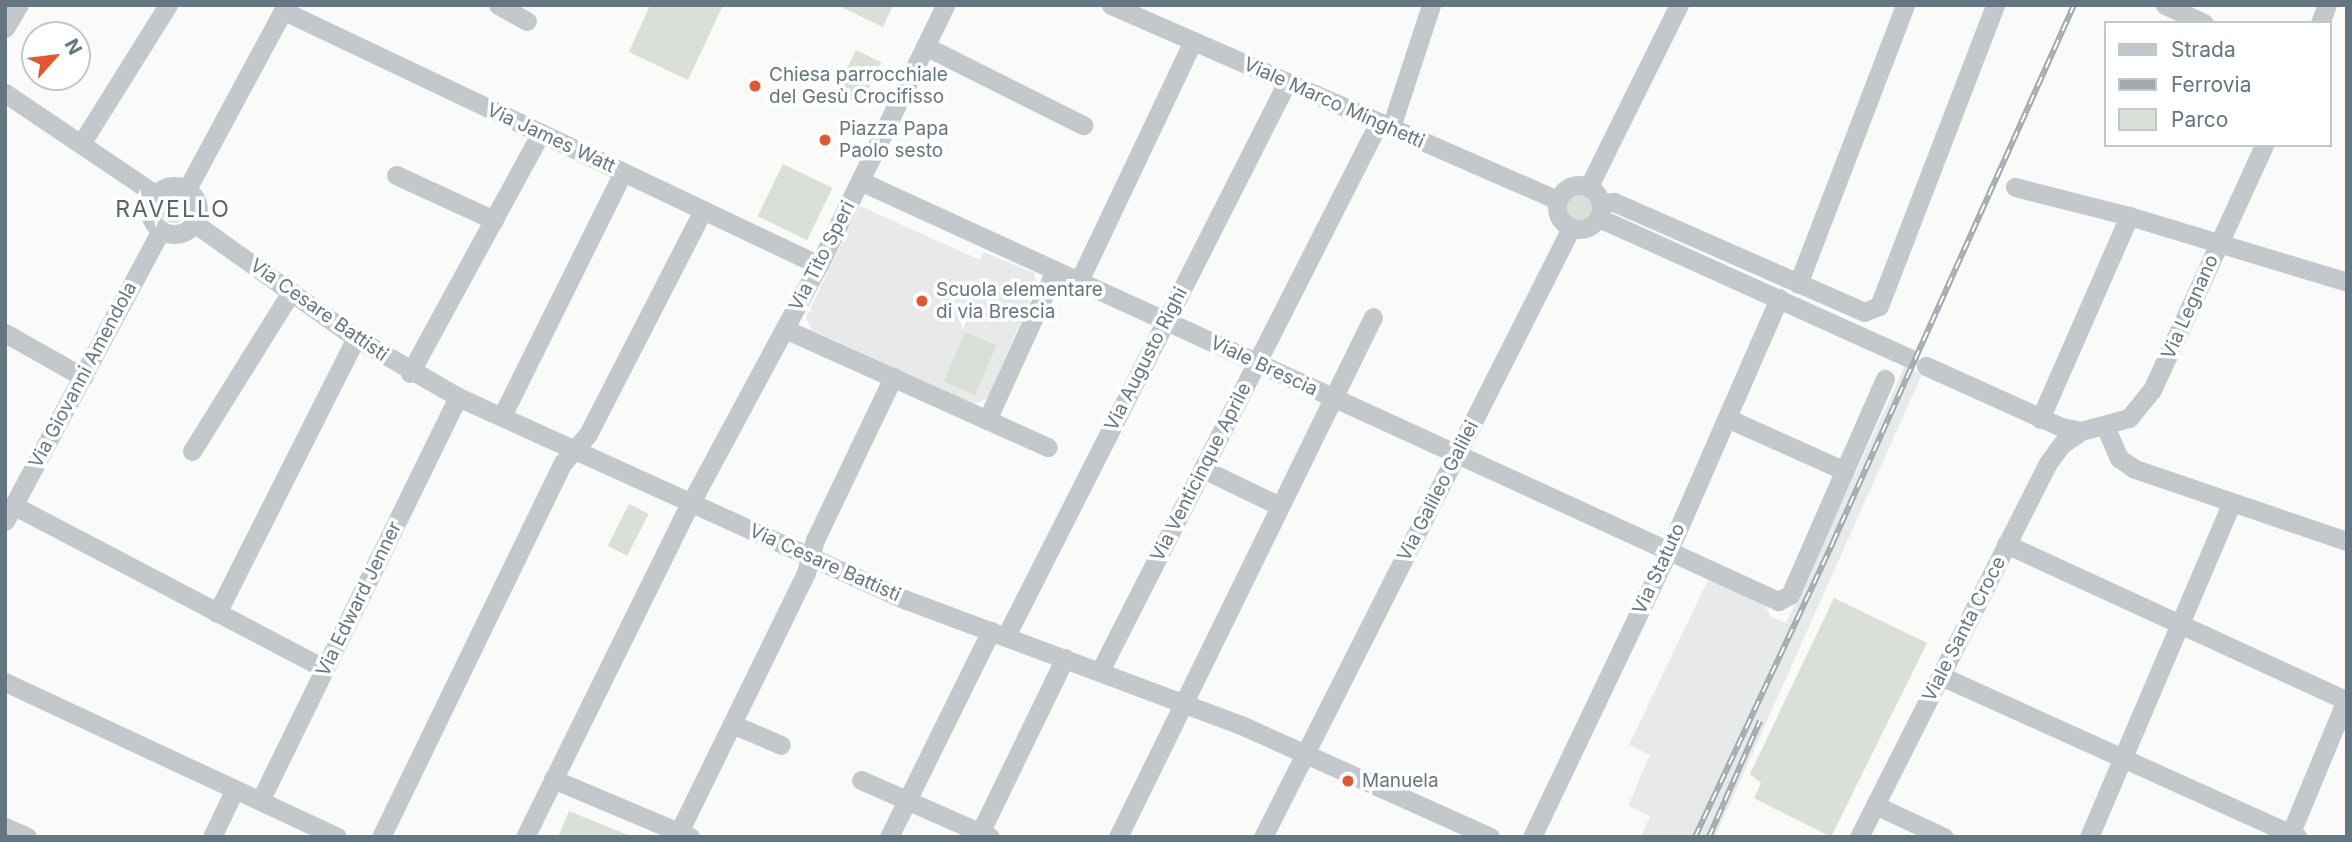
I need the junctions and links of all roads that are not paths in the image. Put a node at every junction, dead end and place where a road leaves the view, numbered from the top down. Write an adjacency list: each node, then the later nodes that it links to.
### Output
1 (19, 5): 14 (street)
2 (168, 5): 22 (street)
3 (498, 5): 12 (street)
4 (945, 5): 16 (street, Via Tito Speri)
5 (1111, 5): 15 (street, Viale Marco Minghetti)
6 (1431, 5): 20 (street, Via Venticinque Aprile)
7 (1679, 5): 27 (street)
8 (1905, 5): 44 (street)
9 (1995, 5): 44 (street)
10 (2165, 5): 13 (street)
11 (285, 8): 21 (street, Via James Watt); 29 (street)
12 (527, 21)
13 (2200, 21)
14 (5, 27)
15 (1193, 41): 17 (street, Viale Marco Minghetti); 42 (street)
16 (925, 46): 19 (street); 26 (street, Via Tito Speri)
17 (1287, 82): 20 (street, Viale Marco Minghetti); 48 (street, Via Augusto Righi)
18 (5, 93): 22 (street)
19 (1083, 125)
20 (1385, 125): 31 (street, Viale Marco Minghetti); 52 (street, Via Venticinque Aprile)
21 (541, 133): 24 (street, Via James Watt); 35 (street)
22 (81, 144): 30 (street)
23 (2263, 147): 39 (street, Via Legnano)
24 (623, 172): 32 (street, Via James Watt); 59 (street)
25 (396, 175): 35 (street)
26 (860, 181): 40 (street, Via Tito Speri); 41 (street, Viale Brescia)
27 (1589, 186): 31 (street); 33 (street)
28 (2015, 187): 34 (street)
29 (187, 189): 30 (street); 36 (street)
30 (155, 194): 38 (street)
31 (1558, 200): 37 (street)
32 (703, 210): 40 (street, Via James Watt); 66 (street)
33 (1600, 211): 37 (street); 44 (street); 46 (street)
34 (2129, 216): 39 (street); 62 (street)
35 (494, 220): 53 (street)
36 (194, 223): 38 (street); 45 (street, Via Cesare Battisti)
37 (1570, 228): 68 (street, Via Galileo Galilei)
38 (161, 230): 54 (street, Via Giovanni Amendola)
39 (2218, 245): 43 (street); 63 (street, Via Legnano)
40 (819, 265): 49 (street, Via Tito Speri)
41 (1055, 271): 42 (street, Viale Brescia); 61 (street)
42 (1079, 281): 48 (street, Viale Brescia)
43 (2347, 282)
44 (1798, 284)
45 (291, 292): 51 (street, Via Cesare Battisti); 67 (street)
46 (1779, 298): 60 (street, Via Statuto); 62 (street)
47 (1373, 317): 58 (street)
48 (1166, 321): 52 (street, Viale Brescia); 81 (street, Via Augusto Righi)
49 (785, 328): 55 (street); 72 (street, Via Tito Speri)
50 (5, 333): 54 (street)
51 (356, 338): 53 (street, Via Cesare Battisti); 79 (street)
52 (1256, 363): 58 (street, Viale Brescia); 69 (street, Via Venticinque Aprile)
53 (410, 373): 57 (street, Via Cesare Battisti)
54 (83, 377): 74 (street, Via Giovanni Amendola)
55 (893, 377): 61 (street); 78 (street)
56 (1885, 379): 70 (street)
57 (458, 397): 59 (street, Via Cesare Battisti); 83 (street, Via Edward Jenner)
58 (1334, 398): 68 (street, Viale Brescia); 73 (street)
59 (502, 416): 66 (street, Via Cesare Battisti)
60 (1727, 418): 70 (street); 77 (street, Via Statuto)
61 (987, 419): 65 (street)
62 (2040, 419): 64 (street)
63 (2106, 428): 64 (street, Via Legnano); 71 (street)
64 (2081, 431): 76 (street, Viale Santa Croce)
65 (1048, 447)
66 (575, 449): 72 (street, Via Cesare Battisti); 106 (street)
67 (192, 451)
68 (1457, 454): 77 (street, Viale Brescia); 91 (street, Via Galileo Galilei)
69 (1203, 469): 73 (street); 84 (street, Via Venticinque Aprile)
70 (1845, 471): 77 (street, Viale Brescia)
71 (2232, 502): 75 (street); 80 (street)
72 (692, 503): 78 (street, Via Cesare Battisti); 93 (street, Via Tito Speri)
73 (1280, 506): 88 (street)
74 (9, 513): 79 (street)
75 (2347, 541)
76 (2006, 544): 80 (street); 85 (street, Viale Santa Croce)
77 (1669, 550): 112 (street, Via Statuto)
78 (810, 557): 81 (street, Via Cesare Battisti); 89 (street)
79 (217, 613): 83 (street)
80 (2179, 626): 87 (street); 92 (street)
81 (998, 633): 82 (street, Via Cesare Battisti); 96 (street, Via Augusto Righi)
82 (1065, 658): 84 (street, Via Cesare Battisti); 101 (street)
83 (325, 669): 97 (street, Via Edward Jenner)
84 (1100, 671): 88 (street, Via Cesare Battisti)
85 (1941, 676): 92 (street); 98 (street, Viale Santa Croce)
86 (5, 682): 95 (street)
87 (2346, 700): 102 (street)
88 (1184, 702): 91 (street, Via Cesare Battisti); 109 (street)
89 (732, 724): 90 (street); 100 (street)
90 (781, 745)
91 (1305, 753): 110 (street, Via Galileo Galilei); 111 (street, Via Cesare Battisti)
92 (2123, 758): 102 (street); 115 (street)
93 (553, 779): 100 (street); 107 (street, Via Tito Speri)
94 (861, 780): 96 (street)
95 (235, 789): 97 (street); 104 (street)
96 (907, 800): 101 (street); 108 (street, Via Augusto Righi)
97 (260, 801): 105 (street)
98 (1875, 805): 113 (street, Viale Santa Croce); 114 (street)
99 (5, 827): 103 (street)
100 (684, 834)
101 (983, 835)
102 (2292, 836)
103 (27, 837)
104 (212, 837)
105 (337, 837)
106 (381, 837)
107 (525, 837)
108 (890, 837)
109 (1118, 837)
110 (1264, 837)
111 (1490, 837)
112 (1532, 837)
113 (1859, 837)
114 (1944, 837)
115 (2089, 837)

